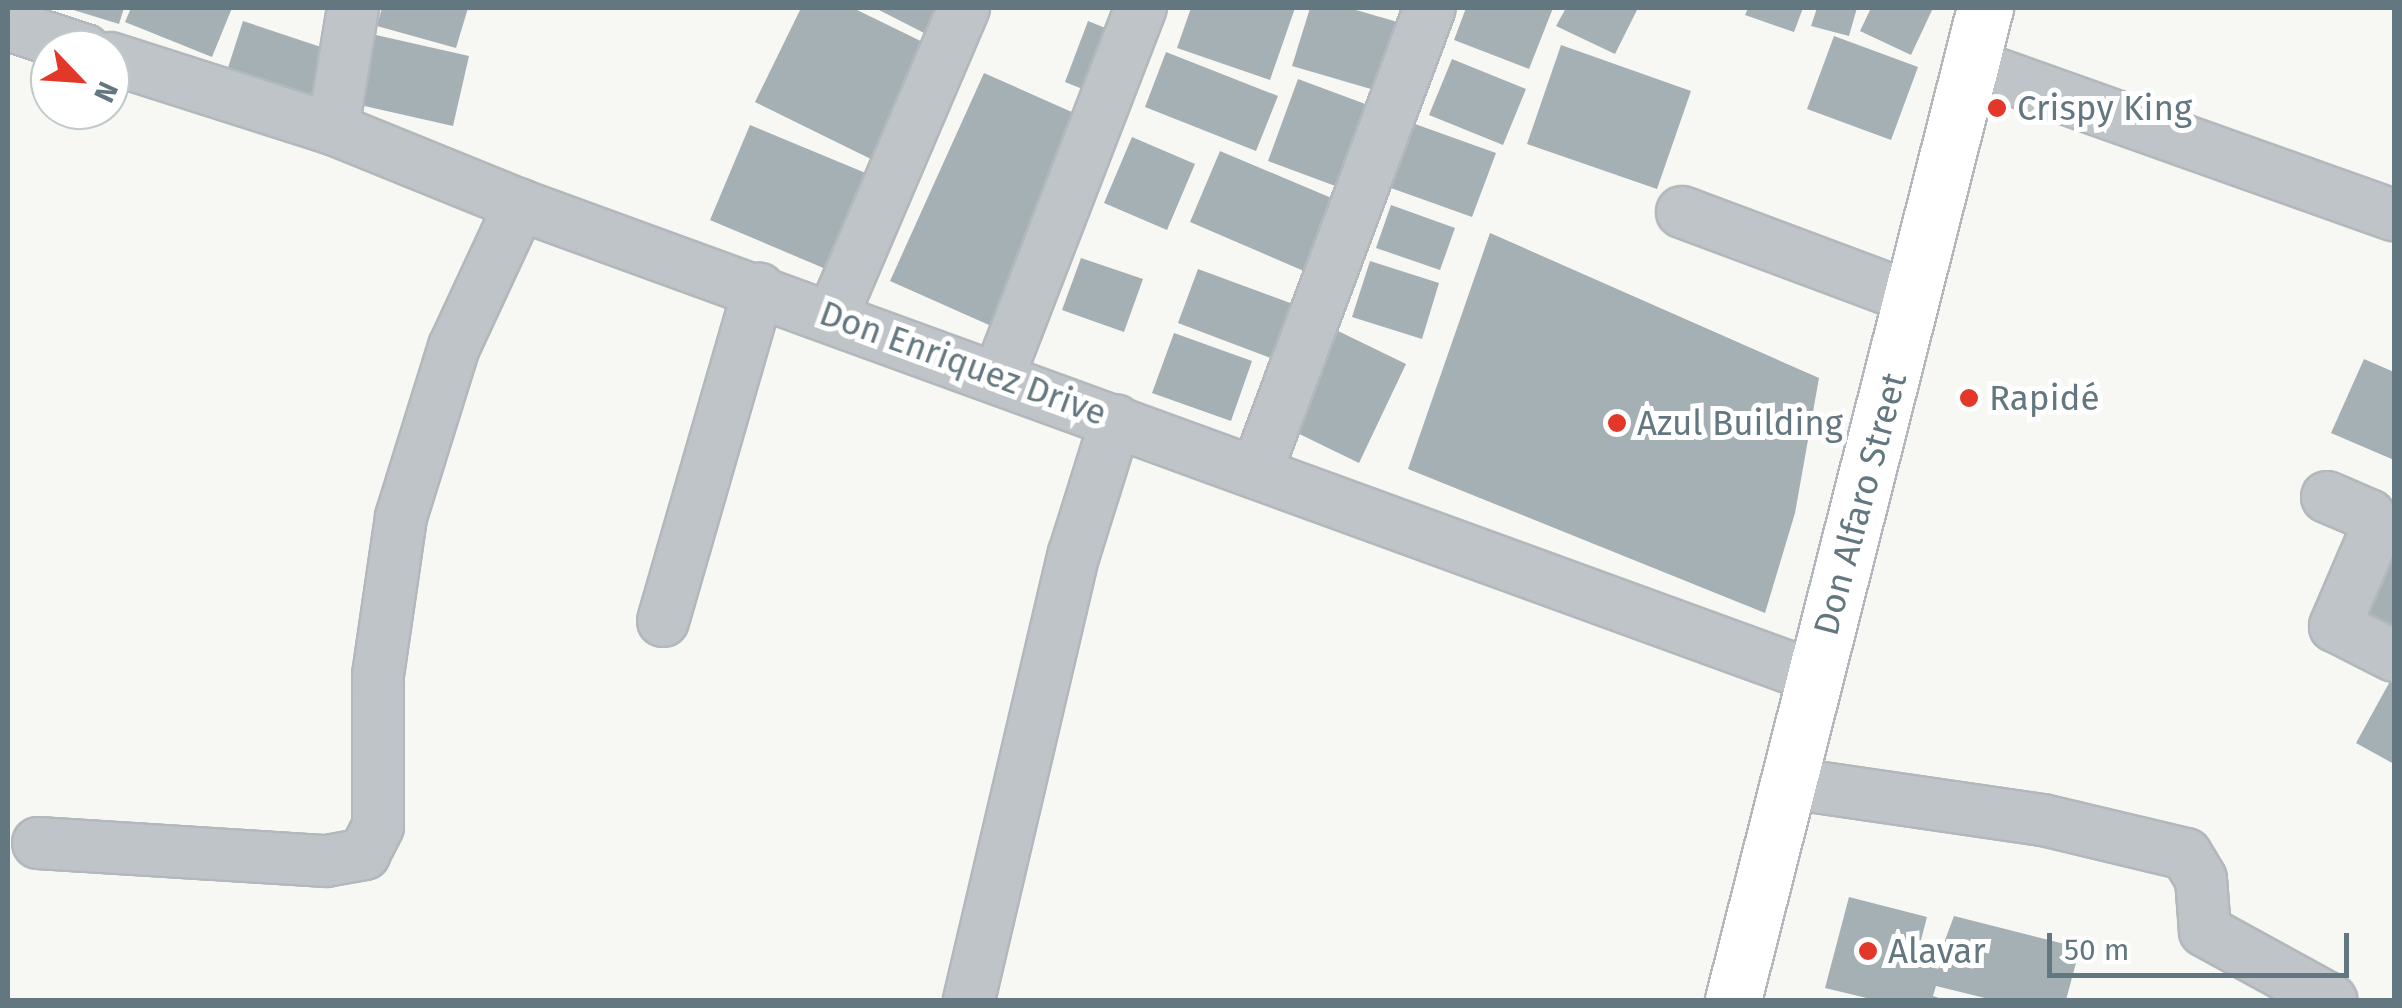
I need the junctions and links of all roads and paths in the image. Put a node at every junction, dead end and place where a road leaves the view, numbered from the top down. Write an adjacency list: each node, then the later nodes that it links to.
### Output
1 (353, 8): 8 (street)
2 (964, 8): 14 (street)
3 (1142, 8): 15 (street)
4 (1430, 8): 17 (street)
5 (1986, 8): 7 (main road, Don Alfaro Street)
6 (130, 64): 8 (street, Don Enriquez Drive)
7 (1969, 64): 11 (street); 13 (main road, Don Alfaro Street)
8 (333, 129): 9 (street, Don Enriquez Drive)
9 (520, 205): 12 (street, Don Enriquez Drive); 23 (street)
10 (1682, 212): 13 (street)
11 (2394, 215)
12 (760, 289): 14 (street, Don Enriquez Drive); 19 (street)
13 (1912, 298): 21 (main road, Don Alfaro Street)
14 (832, 315): 15 (street, Don Enriquez Drive)
15 (998, 378): 16 (street, Don Enriquez Drive)
16 (1116, 420): 17 (street, Don Enriquez Drive); 24 (street)
17 (1256, 473): 21 (street, Don Enriquez Drive)
18 (2327, 498): 20 (street)
19 (663, 620)
20 (2394, 656)
21 (1814, 676): 22 (main road, Don Alfaro Street)
22 (1789, 783): 25 (main road, Don Alfaro Street); 26 (street)
23 (38, 844)
24 (969, 1000)
25 (1734, 1000)
26 (2331, 1000)

